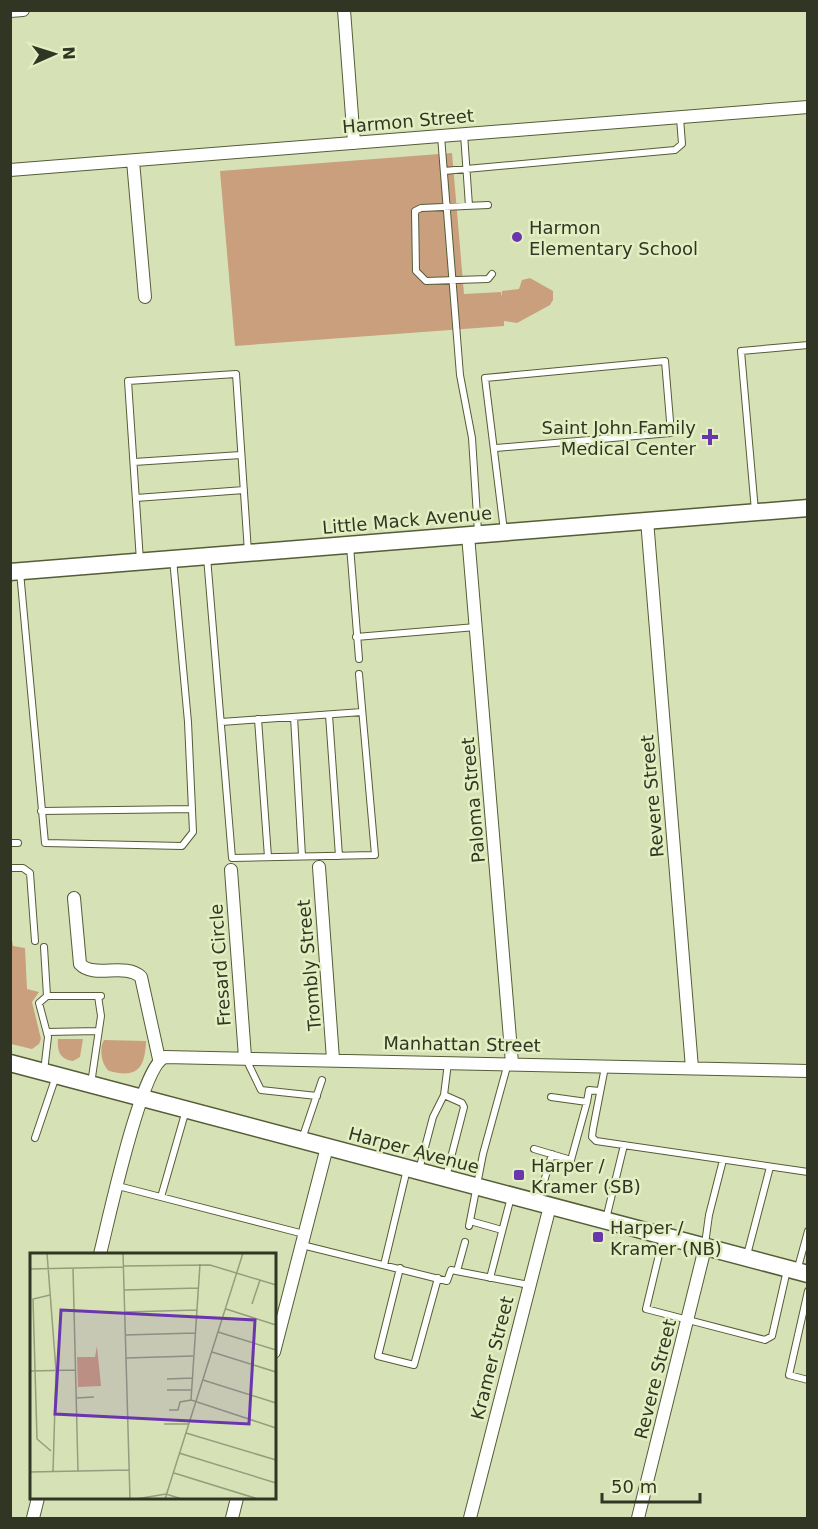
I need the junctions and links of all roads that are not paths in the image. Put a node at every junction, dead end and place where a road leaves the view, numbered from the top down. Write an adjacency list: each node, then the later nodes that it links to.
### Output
1 (23, 10): 3 (street)
2 (344, 10): 8 (street)
3 (10, 12)
4 (807, 107): 5 (street, Harmon Street)
5 (680, 118): 6 (street, Harmon Street); 11 (lane)
6 (464, 134): 7 (street, Harmon Street); 11 (lane)
7 (441, 136): 8 (street, Harmon Street); 12 (lane)
8 (354, 143): 9 (street, Harmon Street)
9 (133, 160): 10 (street, Harmon Street); 18 (street)
10 (10, 170)
11 (466, 170): 12 (lane); 14 (lane)
12 (444, 171): 15 (lane)
13 (488, 205): 14 (lane)
14 (469, 206): 15 (lane)
15 (447, 207): 17 (lane); 17 (lane)
16 (492, 274): 17 (lane)
17 (453, 280): 29 (lane)
18 (145, 297)
19 (807, 345): 26 (lane)
20 (496, 448): 20 (lane); 28 (lane)
21 (241, 455): 22 (lane); 22 (lane); 23 (lane)
22 (134, 462): 24 (lane)
23 (244, 490): 24 (lane); 31 (lane)
24 (136, 498): 34 (lane)
25 (807, 508): 26 (main road, Little Mack Avenue)
26 (755, 512): 27 (main road, Little Mack Avenue)
27 (647, 520): 28 (main road, Little Mack Avenue); 66 (street, Revere Street)
28 (504, 532): 29 (main road, Little Mack Avenue)
29 (473, 535): 30 (main road, Little Mack Avenue); 36 (street, Paloma Street)
30 (350, 544): 31 (main road, Little Mack Avenue); 37 (lane)
31 (248, 553): 32 (main road, Little Mack Avenue)
32 (207, 556): 33 (main road, Little Mack Avenue); 44 (lane)
33 (173, 559): 34 (main road, Little Mack Avenue); 45 (lane)
34 (140, 561): 35 (main road, Little Mack Avenue)
35 (15, 572): 46 (lane)
36 (477, 627): 37 (lane); 63 (street, Paloma Street)
37 (356, 637): 38 (lane)
38 (359, 659)
39 (359, 674): 40 (lane)
40 (362, 712): 41 (lane); 48 (lane)
41 (329, 714): 42 (lane); 48 (lane)
42 (294, 717): 43 (lane); 47 (lane)
43 (258, 719): 44 (lane); 49 (lane)
44 (221, 722): 50 (lane)
45 (192, 809): 46 (lane); 46 (lane)
46 (41, 811)
47 (302, 856): 48 (lane); 49 (lane)
48 (339, 856)
49 (268, 857): 50 (lane)
50 (231, 864): 59 (street, Fresard Circle)
51 (319, 867): 61 (street, Trombly Street)
52 (10, 868): 54 (lane)
53 (74, 898): 60 (street)
54 (35, 941)
55 (44, 947): 56 (lane)
56 (46, 996): 57 (lane); 58 (lane)
57 (98, 1031): 58 (lane); 70 (lane)
58 (47, 1032): 68 (lane)
59 (245, 1057): 60 (street, Manhattan Street); 61 (street, Manhattan Street); 73 (lane)
60 (159, 1059): 74 (street)
61 (333, 1059): 62 (street, Manhattan Street)
62 (448, 1061): 63 (street, Manhattan Street); 72 (lane)
63 (510, 1063): 65 (street, Manhattan Street); 90 (lane)
64 (10, 1064): 68 (main road, Harper Avenue)
65 (605, 1066): 66 (street, Manhattan Street); 71 (lane)
66 (692, 1068): 67 (street, Manhattan Street)
67 (807, 1071)
68 (50, 1073): 70 (main road, Harper Avenue); 78 (lane)
69 (322, 1080): 73 (lane)
70 (91, 1084): 74 (main road, Harper Avenue)
71 (600, 1091): 76 (lane); 80 (lane)
72 (444, 1095): 86 (lane); 88 (lane)
73 (317, 1096): 79 (lane)
74 (141, 1097): 77 (main road, Harper Avenue); 89 (street)
75 (551, 1097): 76 (lane)
76 (587, 1101): 83 (lane)
77 (186, 1109): 79 (main road, Harper Avenue); 92 (lane)
78 (35, 1138)
79 (301, 1140): 81 (main road, Harper Avenue)
80 (624, 1145): 84 (lane); 94 (lane)
81 (327, 1147): 86 (main road, Harper Avenue); 98 (street)
82 (534, 1149): 83 (lane)
83 (552, 1154): 93 (lane)
84 (723, 1160): 85 (lane); 100 (lane)
85 (770, 1167): 87 (lane); 102 (lane)
86 (413, 1169): 88 (main road, Harper Avenue); 103 (lane)
87 (807, 1172)
88 (446, 1178): 90 (main road, Harper Avenue)
89 (118, 1186): 92 (lane); 101 (street)
90 (478, 1187): 91 (main road, Harper Avenue); 95 (lane)
91 (512, 1195): 93 (main road, Harper Avenue); 95 (lane)
92 (161, 1197): 98 (lane)
93 (544, 1204): 94 (main road, Harper Avenue); 109 (street, Kramer Street)
94 (606, 1220): 97 (main road, Harper Avenue)
95 (502, 1230): 108 (lane)
96 (807, 1231): 106 (lane)
97 (664, 1236): 100 (main road, Harper Avenue); 111 (lane)
98 (303, 1240): 103 (lane); 112 (street)
99 (465, 1242): 105 (lane)
100 (705, 1248): 102 (main road, Harper Avenue); 111 (street, Revere Street)
101 (100, 1253)
102 (746, 1258): 106 (main road, Harper Avenue)
103 (384, 1264): 104 (lane)
104 (400, 1268): 107 (lane); 107 (lane)
105 (457, 1271): 107 (lane); 108 (lane)
106 (797, 1272): 111 (lane)
107 (438, 1278)
108 (490, 1278): 109 (lane)
109 (529, 1286): 118 (street, Kramer Street)
110 (807, 1291): 113 (lane)
111 (689, 1319): 119 (street, Revere Street)
112 (276, 1344)
113 (807, 1380)
114 (38, 1499): 116 (street)
115 (237, 1499): 117 (street)
116 (33, 1518)
117 (232, 1518)
118 (470, 1518)
119 (638, 1518)

